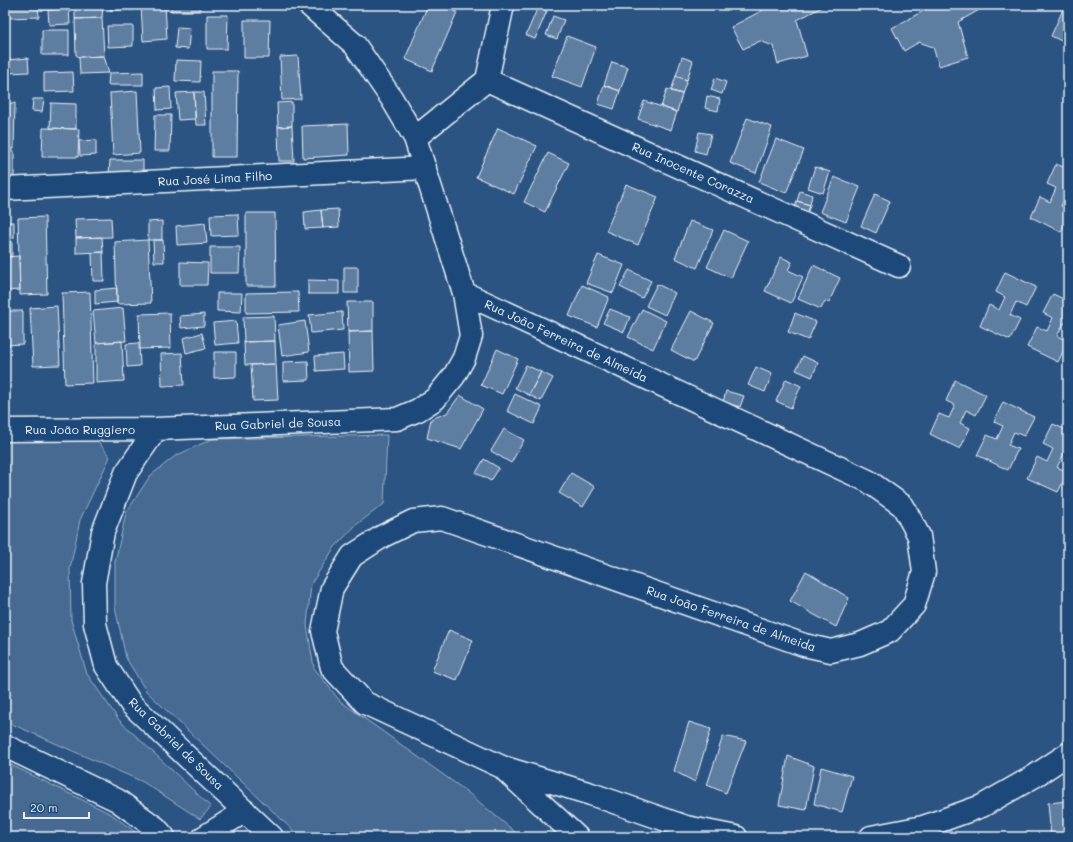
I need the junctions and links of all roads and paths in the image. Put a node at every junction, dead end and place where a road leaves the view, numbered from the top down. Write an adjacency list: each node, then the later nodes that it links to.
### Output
1 (309, 5): 4 (street, Rua Gabriel de Sousa)
2 (503, 5): 3 (street)
3 (487, 80): 4 (street); 7 (street, Rua Inocente Corazza)
4 (415, 138): 5 (street, Rua Gabriel de Sousa)
5 (425, 168): 6 (street, Rua José Lima Filho); 8 (street, Rua Gabriel de Sousa)
6 (5, 189)
7 (899, 266)
8 (464, 293): 9 (street, Rua Gabriel de Sousa); 13 (street, Rua João Ferreira de Almeida)
9 (156, 429): 10 (street, Rua João Ruggiero); 14 (street, Rua Gabriel de Sousa)
10 (5, 430)
11 (5, 746): 16 (street)
12 (1068, 754): 21 (street)
13 (502, 767): 15 (street, Rua João Ferreira de Almeida); 19 (street, Rua João Ferreira de Almeida)
14 (245, 811): 17 (street); 18 (street, Rua Gabriel de Sousa)
15 (678, 832): 20 (street, Rua João Ferreira de Almeida)
16 (164, 837)
17 (204, 837)
18 (272, 837)
19 (577, 837)
20 (736, 837)
21 (871, 837)

